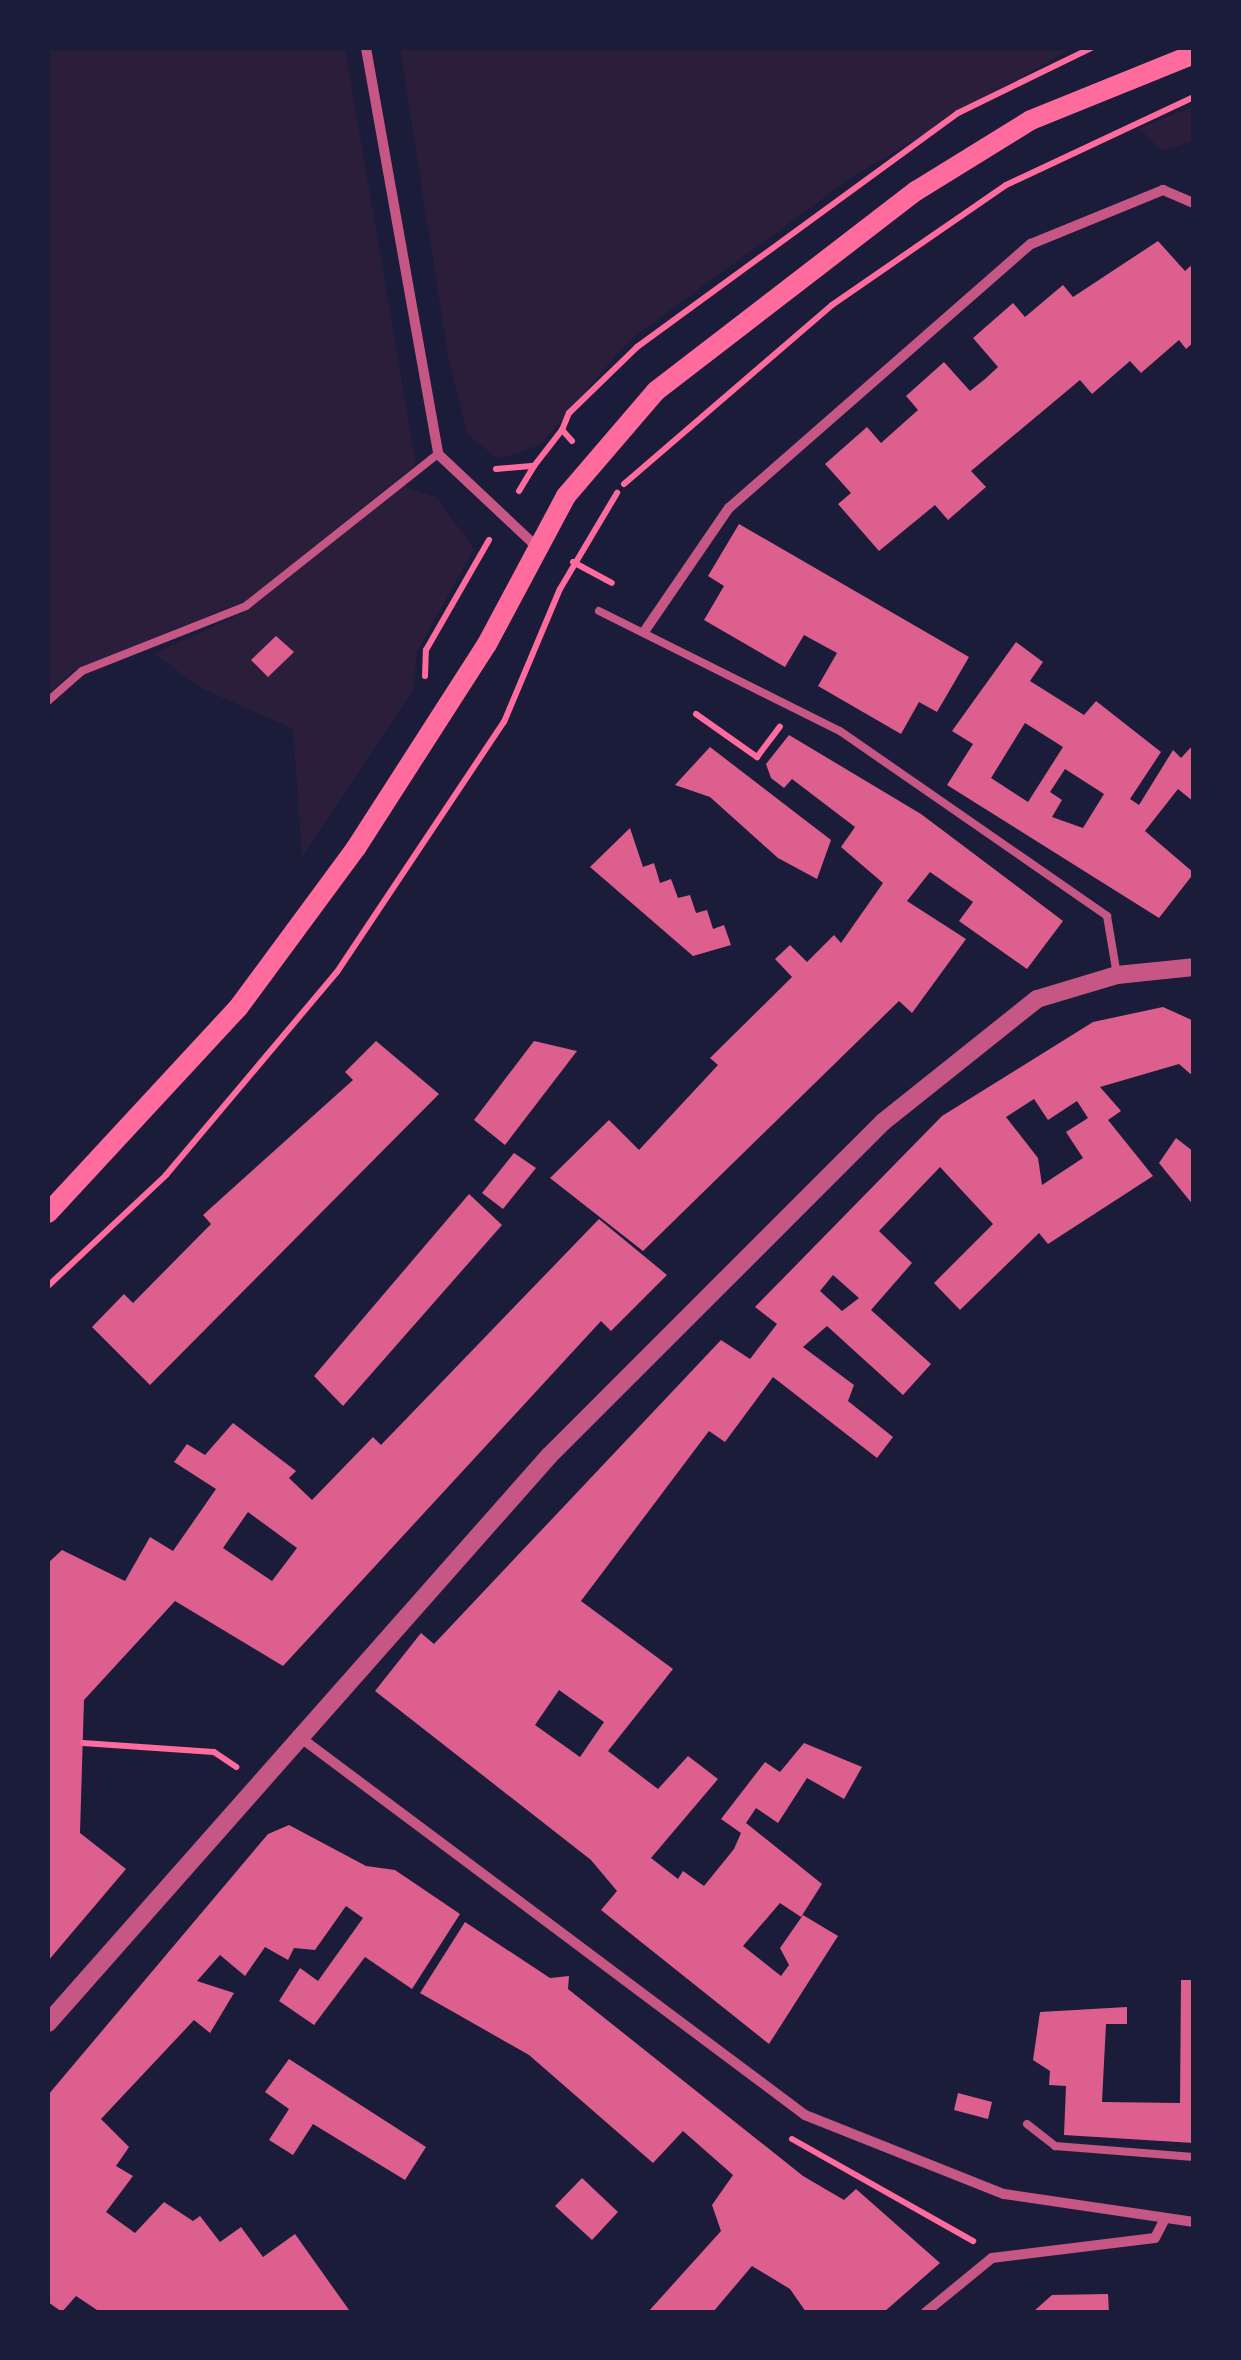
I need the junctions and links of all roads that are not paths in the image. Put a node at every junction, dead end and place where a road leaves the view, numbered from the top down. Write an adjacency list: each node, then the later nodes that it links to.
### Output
1 (366, 48): 4 (street)
2 (1194, 54): 5 (main road)
3 (1194, 203): 7 (street)
4 (438, 454): 5 (street); 8 (lane)
5 (539, 548): 11 (main road)
6 (599, 611): 7 (lane)
7 (646, 629): 10 (lane)
8 (48, 701)
9 (1194, 967): 10 (street)
10 (1117, 975): 12 (street)
11 (48, 1213)
12 (296, 1734): 13 (street); 16 (street)
13 (48, 2022)
14 (1027, 2124): 15 (lane)
15 (1194, 2157)
16 (1164, 2220): 17 (street); 18 (street)
17 (1194, 2222)
18 (926, 2312)

